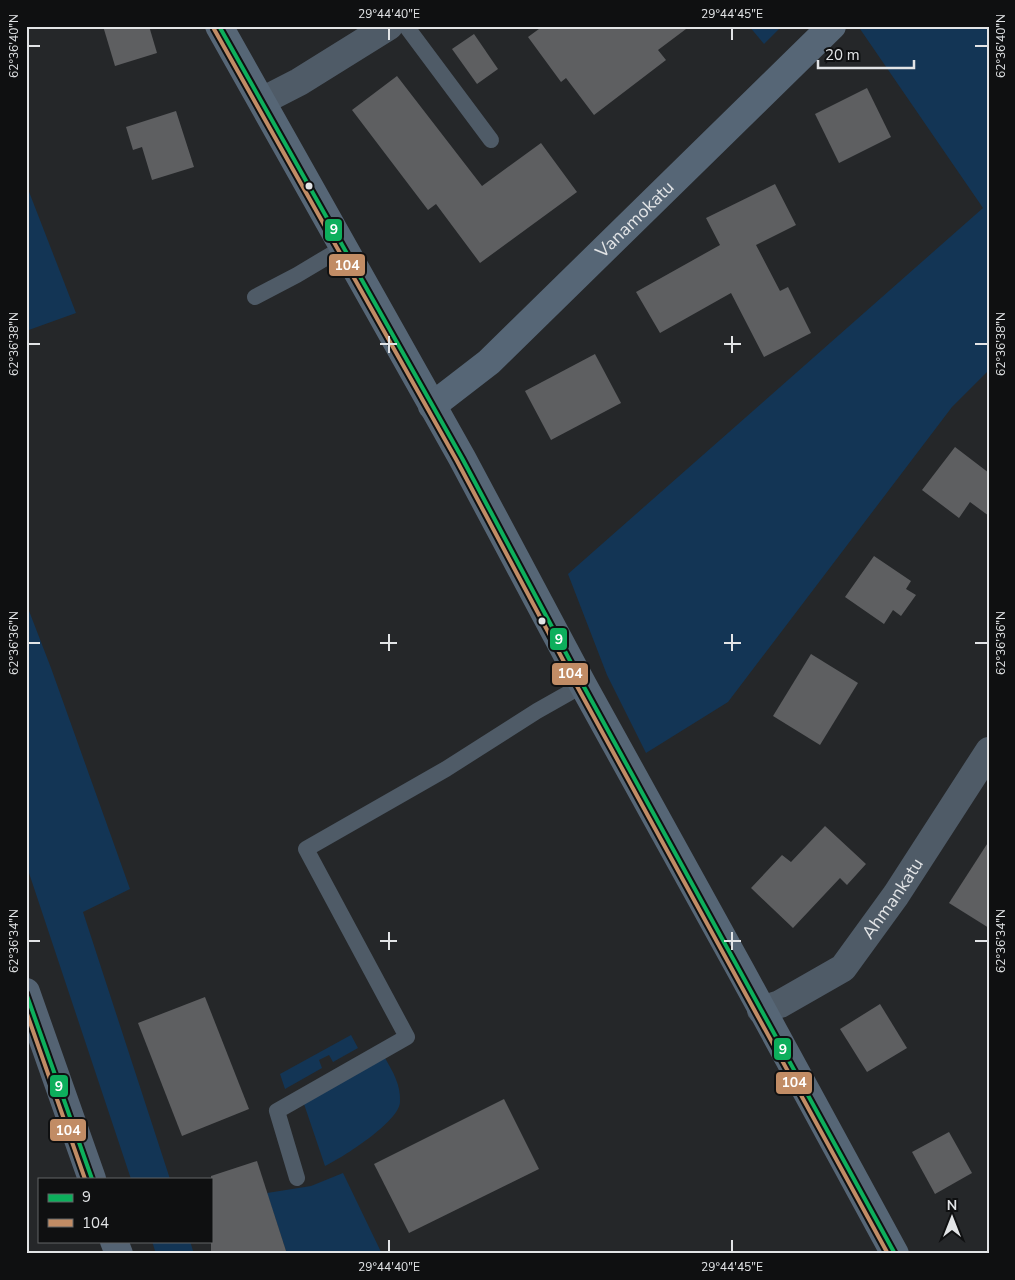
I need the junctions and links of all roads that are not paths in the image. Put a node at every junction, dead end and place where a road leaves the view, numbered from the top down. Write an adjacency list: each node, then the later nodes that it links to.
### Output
1 (219, 26): 5 (street)
2 (389, 26): 5 (street)
3 (406, 26): 6 (lane)
4 (832, 26): 9 (street, Vanamokatu)
5 (262, 101): 7 (street)
6 (491, 140)
7 (344, 247): 8 (lane); 9 (street)
8 (255, 297)
9 (432, 406): 10 (street)
10 (583, 685): 13 (street); 15 (lane)
11 (989, 750): 13 (street, Ahmankatu)
12 (26, 992): 14 (main road)
13 (761, 1010): 18 (street)
14 (92, 1178)
15 (297, 1178)
16 (114, 1242): 17 (main road)
17 (119, 1254)
18 (895, 1254)

